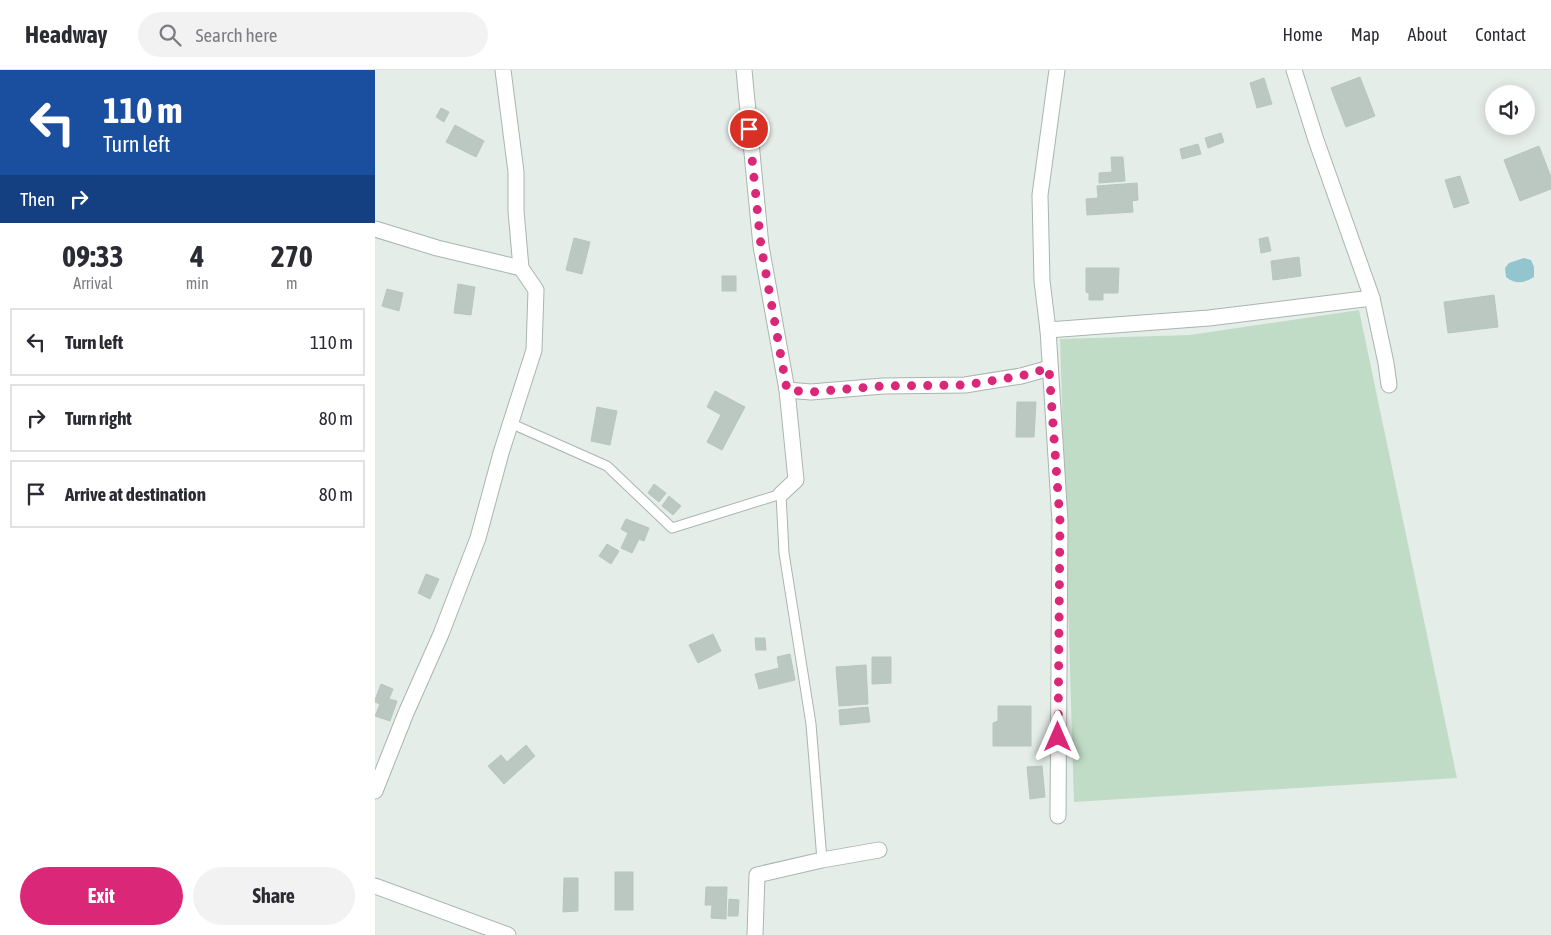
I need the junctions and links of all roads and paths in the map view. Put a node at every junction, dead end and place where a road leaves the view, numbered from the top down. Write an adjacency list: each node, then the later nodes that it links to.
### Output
1 (503, 70): 6 (street)
2 (743, 70): 11 (street)
3 (1057, 70): 8 (street)
4 (1294, 70): 7 (street)
5 (375, 229): 6 (street)
6 (521, 268): 12 (street)
7 (1372, 298): 8 (street); 10 (street)
8 (1048, 330): 9 (street)
9 (1049, 368): 11 (street); 15 (street)
10 (1389, 385)
11 (787, 390): 13 (street)
12 (510, 423): 13 (lane); 14 (street)
13 (781, 494): 17 (lane)
14 (375, 791)
15 (1058, 816)
16 (879, 850): 17 (street)
17 (823, 860): 20 (street)
18 (375, 886): 19 (street)
19 (508, 935)
20 (755, 935)

